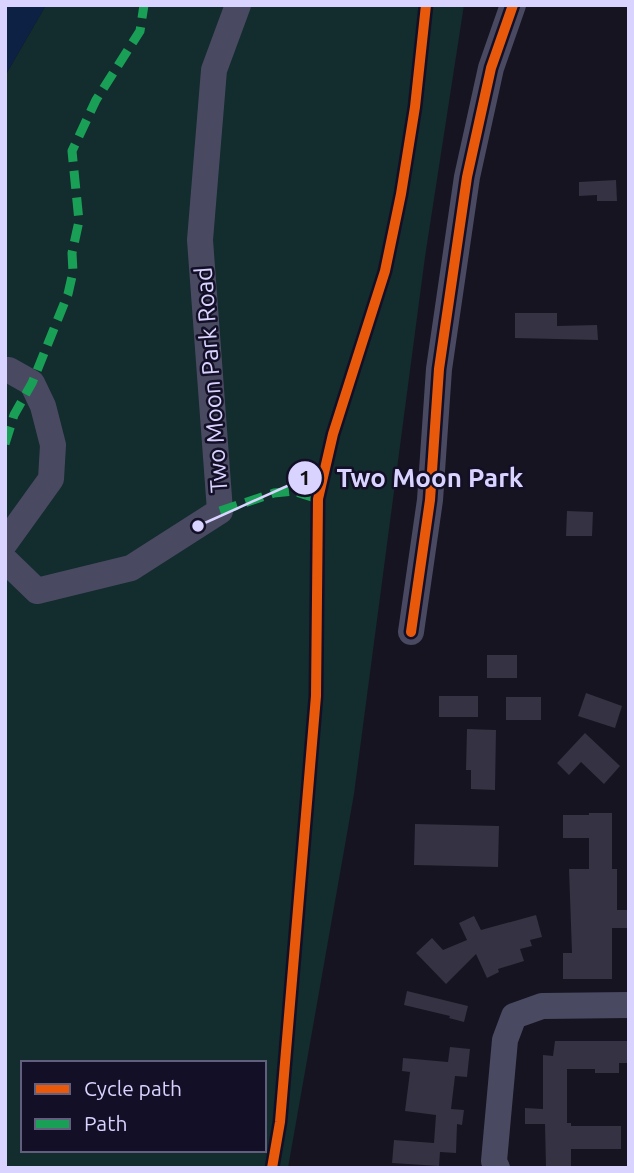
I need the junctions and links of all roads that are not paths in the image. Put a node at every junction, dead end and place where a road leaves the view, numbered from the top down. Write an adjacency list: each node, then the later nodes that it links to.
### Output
1 (238, 5): 5 (street, Two Moon Park Road)
2 (513, 5): 6 (street)
3 (5, 370): 4 (street)
4 (5, 543)
5 (5, 560)
6 (411, 632)
7 (629, 1004): 8 (street)
8 (497, 1168)

